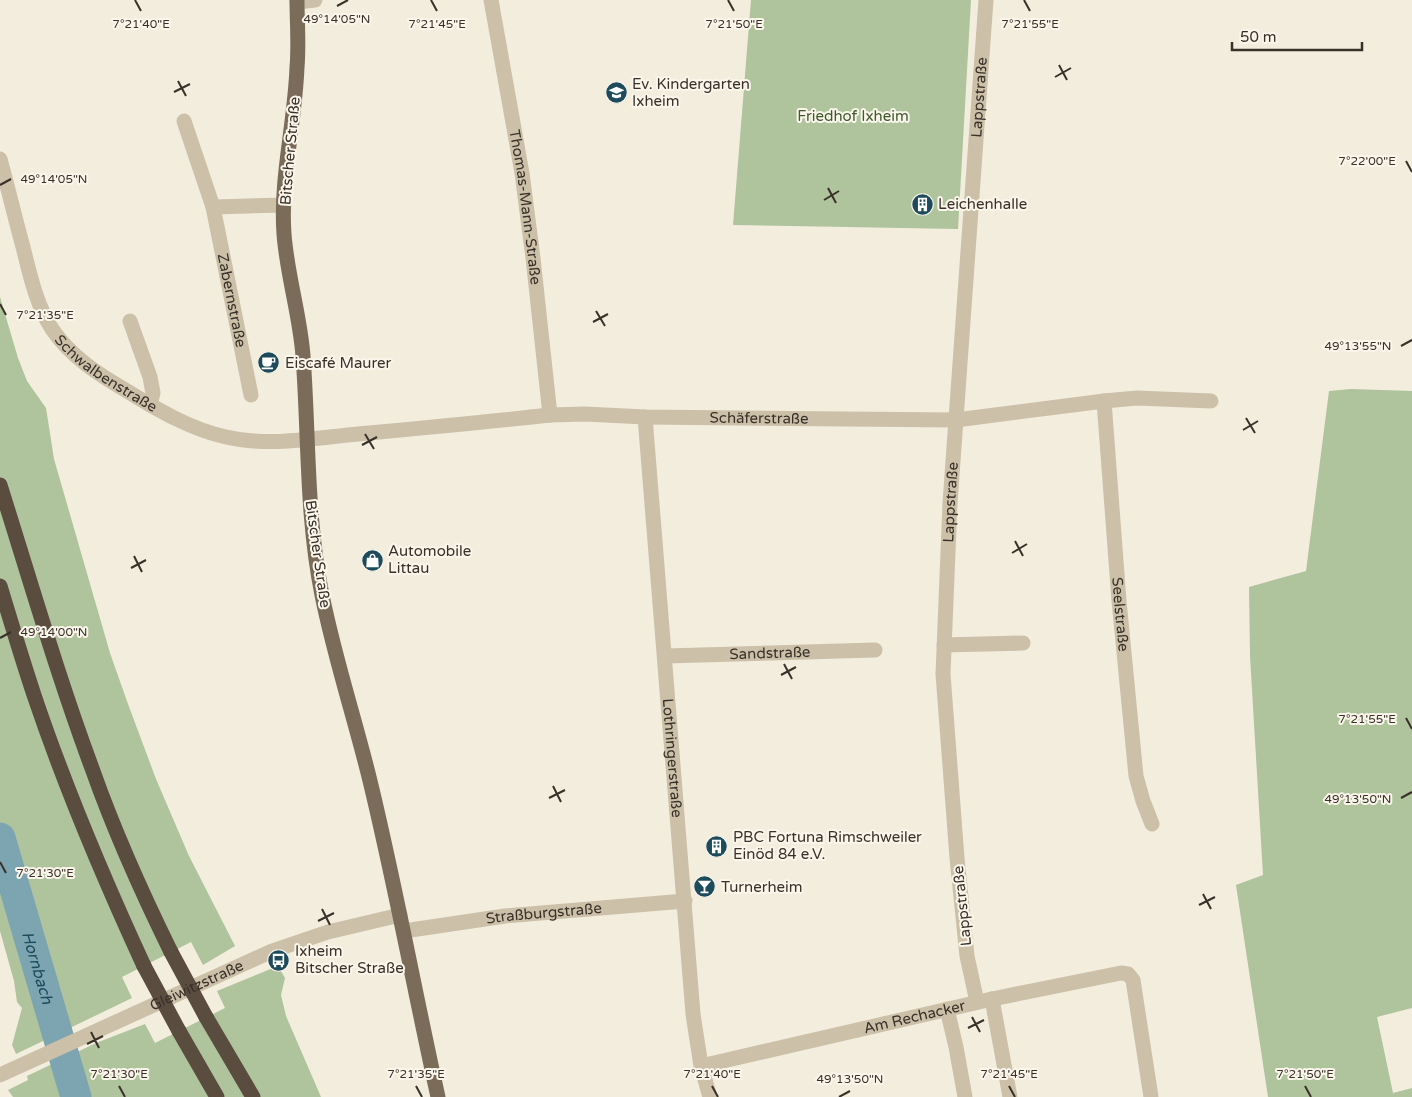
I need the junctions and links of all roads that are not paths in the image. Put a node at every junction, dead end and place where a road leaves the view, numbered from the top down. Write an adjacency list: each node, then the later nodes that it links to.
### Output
1 (315, 0): 4 (street)
2 (491, 0): 14 (street, Thomas-Mann-Straße)
3 (986, 0): 16 (street, Lappstraße)
4 (297, 1): 7 (main road, Bitscher Straße)
5 (184, 121): 8 (street, Zabernstraße)
6 (0, 159): 13 (street, Schwalbenstraße)
7 (284, 204): 8 (street); 17 (main road, Bitscher Straße)
8 (213, 207): 10 (street, Zabernstraße)
9 (130, 321): 13 (street)
10 (251, 395)
11 (1104, 401): 12 (street, Schäferstraße); 16 (street, Schäferstraße); 24 (street, Seelstraße)
12 (1211, 401)
13 (150, 405): 17 (street, Schwalbenstraße)
14 (550, 415): 15 (street, Schäferstraße); 17 (street, Schäferstraße)
15 (646, 417): 16 (street, Schäferstraße); 23 (street, Lothringerstraße)
16 (956, 420): 21 (street, Lappstraße)
17 (306, 440): 26 (main road, Bitscher Straße)
18 (0, 485): 34 (highway, bridge)
19 (0, 586): 33 (highway, bridge)
20 (1023, 642): 21 (street)
21 (944, 645): 29 (street, Lappstraße)
22 (875, 650): 23 (street, Sandstraße)
23 (665, 656): 25 (street, Lothringerstraße)
24 (1152, 824)
25 (685, 901): 27 (street, Straßburgstraße); 31 (street, Lothringerstraße)
26 (400, 915): 27 (main road, Bitscher Straße); 32 (street, Gleiwitzstraße)
27 (404, 931): 35 (main road, Bitscher Straße)
28 (992, 999): 29 (street, Am Rechacker); 38 (street); 39 (street, Am Rechacker)
29 (977, 1002): 30 (street, Am Rechacker)
30 (947, 1009): 31 (street, Am Rechacker); 37 (street)
31 (701, 1066): 36 (street, Lothringerstraße)
32 (0, 1075)
33 (217, 1097)
34 (253, 1097)
35 (438, 1097)
36 (710, 1097)
37 (965, 1097)
38 (1010, 1097)
39 (1151, 1097)

